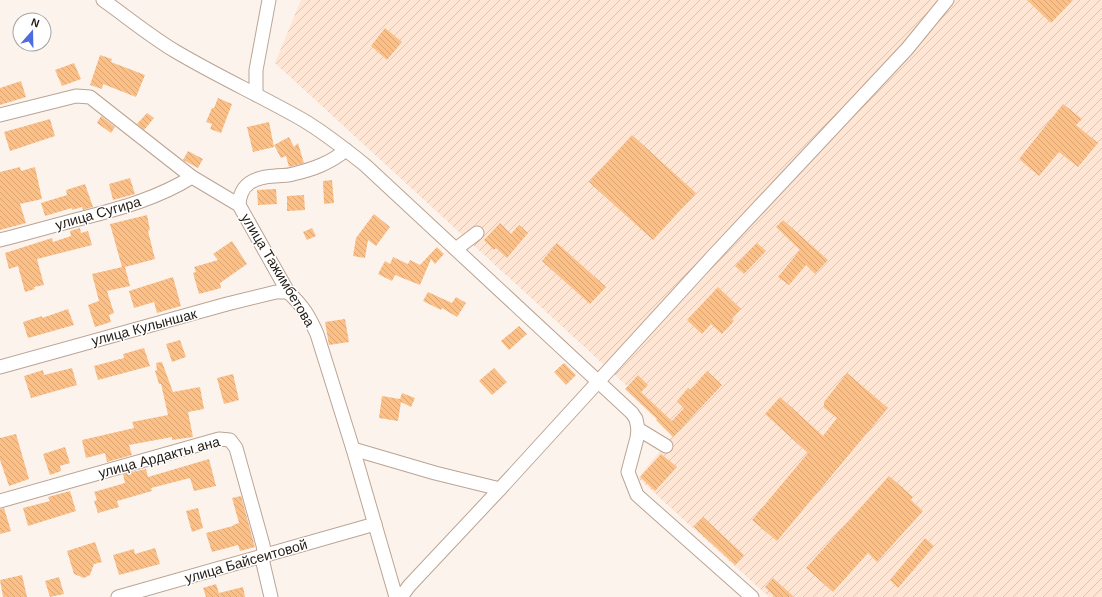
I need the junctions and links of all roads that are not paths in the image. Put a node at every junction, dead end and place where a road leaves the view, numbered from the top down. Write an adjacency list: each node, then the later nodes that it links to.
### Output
1 (103, 0): 4 (street)
2 (269, 0): 4 (street)
3 (947, 0): 14 (street)
4 (256, 94): 6 (street)
5 (0, 114): 7 (street, улица Тажимбетова)
6 (346, 150): 8 (street); 11 (street)
7 (192, 177): 8 (street, улица Тажимбетова); 10 (street, улица Сугира)
8 (239, 205): 12 (street, улица Тажимбетова)
9 (477, 233): 11 (street)
10 (0, 240)
11 (456, 249): 14 (street)
12 (288, 292): 13 (street, улица Кулыншак); 17 (street, улица Тажимбетова)
13 (0, 366)
14 (598, 382): 15 (street); 18 (street)
15 (638, 429): 16 (street); 26 (street)
16 (666, 446)
17 (353, 449): 18 (street); 20 (street, улица Тажимбетова)
18 (500, 489): 25 (street)
19 (0, 501): 21 (street, улица Ардакты ана)
20 (375, 524): 21 (street, улица Байсеитовой); 24 (street, улица Тажимбетова)
21 (264, 556): 22 (street, улица Байсеитовой); 23 (street, улица Ардакты ана)
22 (118, 597)
23 (270, 597)
24 (396, 597)
25 (401, 597)
26 (752, 597)

